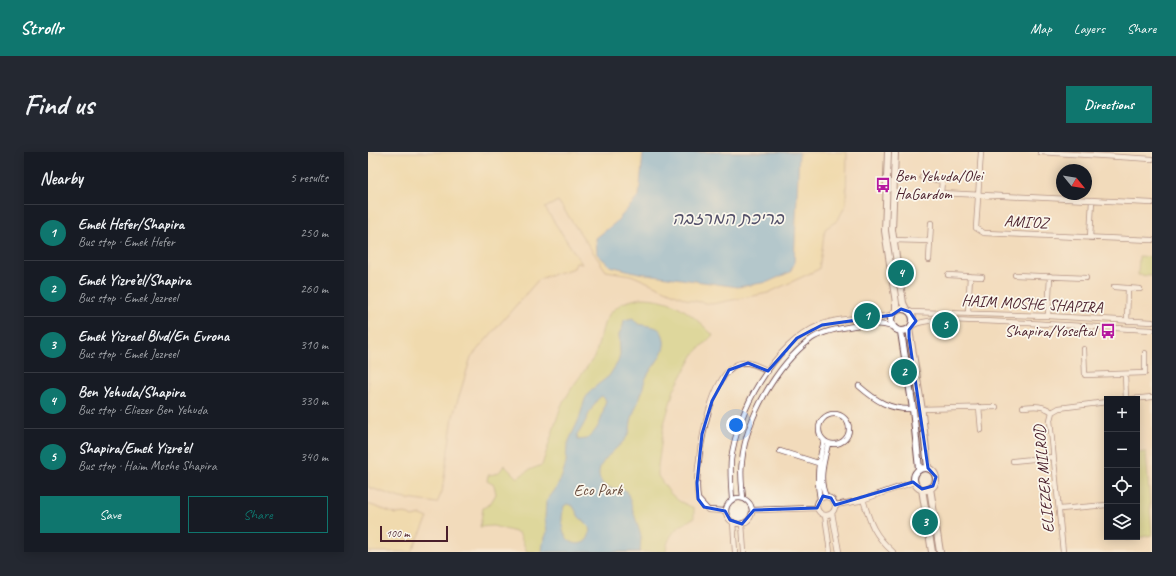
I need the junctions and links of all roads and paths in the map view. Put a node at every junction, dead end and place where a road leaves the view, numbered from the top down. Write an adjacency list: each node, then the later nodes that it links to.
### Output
1 (888, 152): 28 (main road)
2 (895, 152): 14 (main road)
3 (981, 152): 8 (street, AMI'OZ)
4 (1040, 152): 5 (street)
5 (1069, 153): 6 (street)
6 (1152, 159)
7 (922, 177): 8 (street)
8 (978, 194): 9 (street); 13 (street, AMI'OZ)
9 (1056, 198)
10 (1092, 200): 11 (street); 13 (street)
11 (1152, 203)
12 (931, 223): 16 (street)
13 (1090, 238): 15 (street, AMI'OZ)
14 (892, 240): 16 (street); 27 (main road)
15 (1152, 240)
16 (930, 241): 17 (street)
17 (929, 260)
18 (1015, 274): 21 (street)
19 (948, 275): 20 (street)
20 (970, 276): 22 (street); 29 (street)
21 (1050, 276): 23 (street); 30 (street)
22 (982, 277)
23 (1086, 278)
24 (1114, 287): 25 (street)
25 (1128, 288): 26 (street); 31 (street)
26 (1140, 289)
27 (908, 311): 28 (main road); 29 (street, HAIM MOSHE SHAPIRA); 34 (main road)
28 (894, 313): 33 (main road); 39 (street)
29 (968, 314): 30 (street, HAIM MOSHE SHAPIRA)
30 (1048, 316): 31 (street, HAIM MOSHE SHAPIRA)
31 (1127, 321): 32 (street, HAIM MOSHE SHAPIRA)
32 (1152, 322)
33 (893, 327): 36 (main road); 64 (street)
34 (911, 327): 35 (street, HAIM MOSHE SHAPIRA); 36 (main road); 50 (main road)
35 (1152, 330)
36 (901, 332): 49 (main road)
37 (1084, 349): 40 (street)
38 (1145, 353): 40 (street)
39 (768, 371): 65 (street); 73 (street)
40 (1125, 374): 42 (street)
41 (859, 386): 49 (street)
42 (1126, 396)
43 (1152, 397): 44 (street)
44 (1140, 398)
45 (1104, 402): 51 (street, ELIEZER MILROD)
46 (979, 407): 47 (street); 50 (street); 52 (street)
47 (996, 407)
48 (1023, 407): 51 (street)
49 (913, 409): 59 (main road)
50 (922, 410): 58 (main road)
51 (1052, 412): 55 (street, ELIEZER MILROD)
52 (981, 430)
53 (826, 442): 53 (street); 57 (street); 63 (street)
54 (780, 451): 57 (street)
55 (1053, 457): 56 (street); 71 (street, ELIEZER MILROD)
56 (1013, 461)
57 (818, 463): 66 (street)
58 (928, 468): 59 (main road); 61 (main road)
59 (919, 469): 60 (main road)
60 (914, 482): 62 (main road); 67 (street)
61 (930, 488): 62 (main road); 84 (main road)
62 (922, 489): 83 (main road)
63 (826, 496): 66 (street); 68 (street)
64 (743, 498): 65 (street); 72 (street)
65 (732, 499): 73 (street)
66 (820, 499): 70 (street)
67 (863, 499): 68 (street); 82 (street)
68 (835, 505): 74 (street)
69 (1104, 505): 71 (street)
70 (817, 508): 72 (street); 75 (street)
71 (1060, 509): 85 (street, ELIEZER MILROD)
72 (753, 510): 77 (street)
73 (726, 511): 76 (street)
74 (832, 512): 75 (street); 81 (street)
75 (825, 515): 80 (street)
76 (733, 522): 77 (street); 78 (street)
77 (742, 524): 79 (street)
78 (735, 552)
79 (744, 552)
80 (830, 552)
81 (839, 552)
82 (893, 552)
83 (932, 552)
84 (940, 552)
85 (1064, 552)

